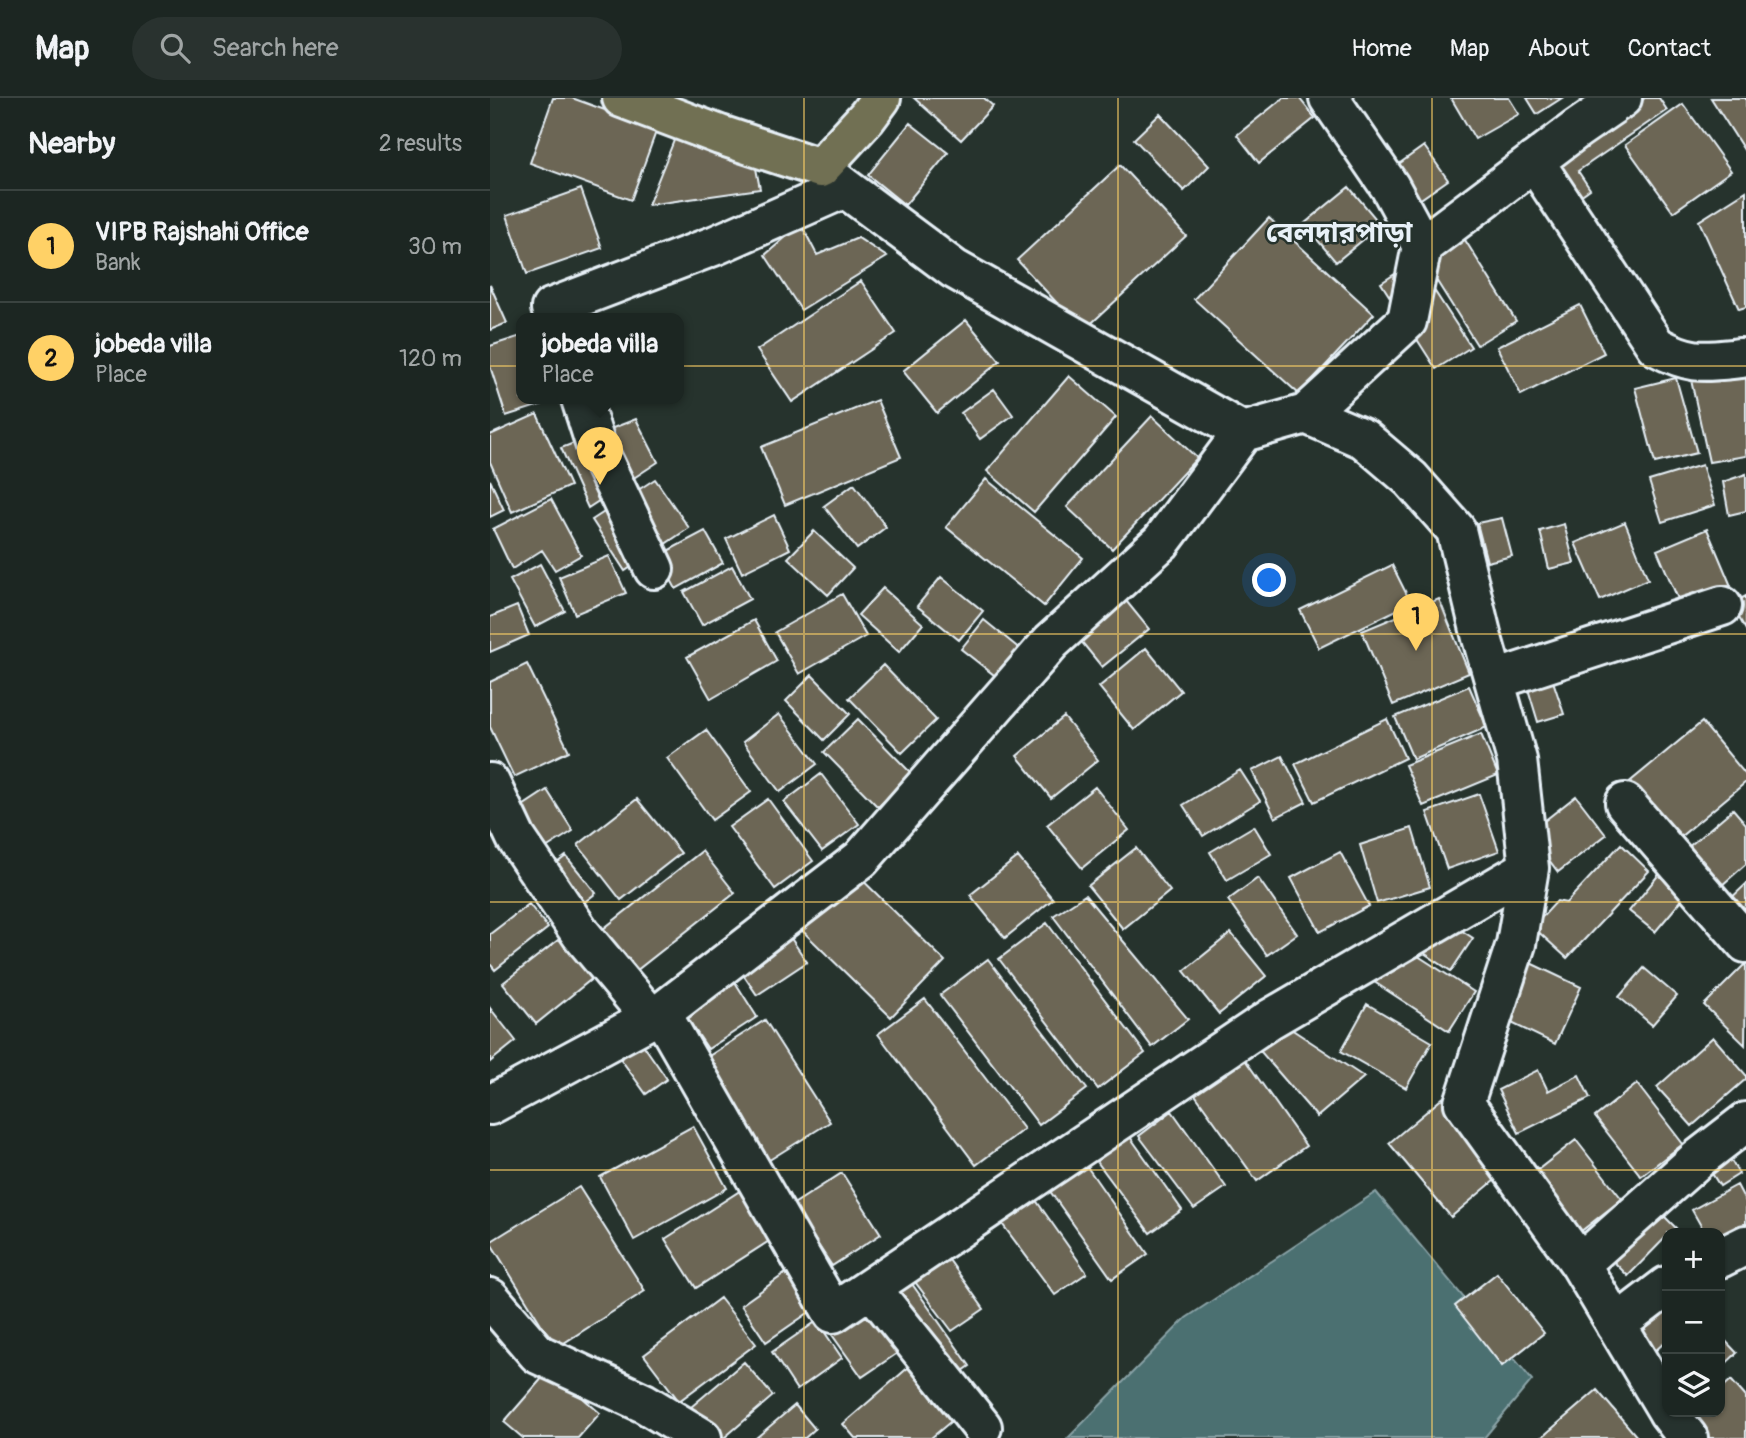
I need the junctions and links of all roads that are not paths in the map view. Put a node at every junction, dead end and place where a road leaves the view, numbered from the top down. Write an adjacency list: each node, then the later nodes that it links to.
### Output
1 (622, 98): 6 (main road)
2 (881, 98): 6 (main road)
3 (1329, 98): 7 (street)
4 (1622, 98): 5 (street)
5 (1534, 162): 7 (street); 9 (street)
6 (833, 178): 8 (street); 12 (street)
7 (1422, 246): 11 (street)
8 (552, 313)
9 (1741, 358)
10 (583, 404): 13 (street)
11 (1306, 414): 12 (street); 15 (street)
12 (1243, 432): 20 (street)
13 (654, 569)
14 (1722, 606): 15 (street)
15 (1494, 680): 18 (street)
16 (490, 783): 20 (street)
17 (1625, 803): 19 (street)
18 (1530, 868): 25 (street); 26 (street)
19 (1746, 943)
20 (656, 1016): 21 (street); 26 (street)
21 (490, 1105)
22 (1746, 1122): 25 (street)
23 (1746, 1245): 24 (street)
24 (1725, 1256)
25 (1580, 1264): 29 (street)
26 (871, 1288): 32 (street)
27 (1662, 1290): 29 (street)
28 (490, 1298): 33 (street)
29 (1616, 1325): 30 (street)
30 (1662, 1401)
31 (1672, 1417): 34 (street)
32 (982, 1427)
33 (702, 1438)
34 (1688, 1438)

